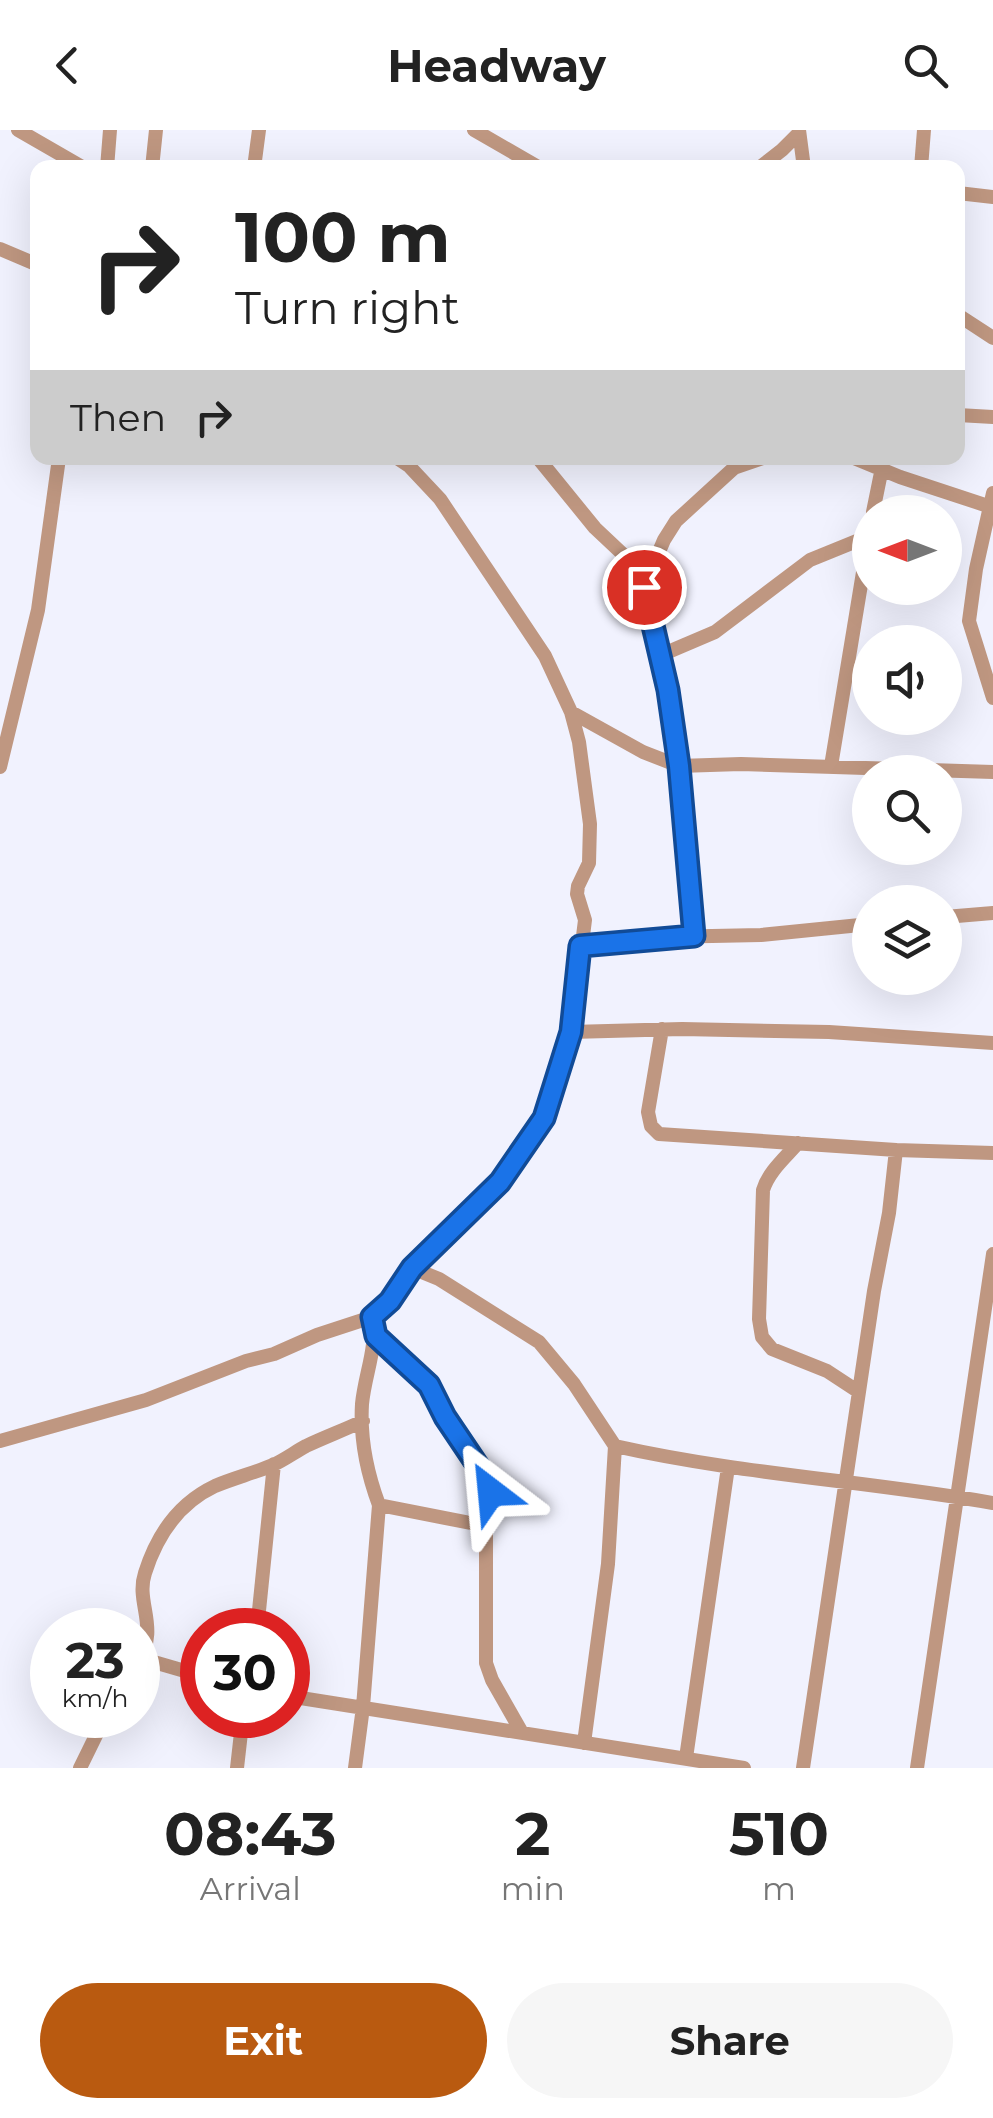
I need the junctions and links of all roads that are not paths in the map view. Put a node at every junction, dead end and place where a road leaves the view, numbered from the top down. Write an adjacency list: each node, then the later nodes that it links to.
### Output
1 (18, 130): 8 (street)
2 (110, 130): 9 (street)
3 (156, 130): 10 (street)
4 (259, 130): 11 (street)
5 (474, 130): 12 (street)
6 (924, 130): 15 (street)
7 (799, 131): 13 (street); 14 (street)
8 (70, 160)
9 (108, 160)
10 (153, 160)
11 (255, 160)
12 (526, 160)
13 (769, 160)
14 (803, 160)
15 (922, 160)
16 (965, 194): 17 (street)
17 (993, 197)
18 (0, 249): 19 (street)
19 (30, 262)
20 (965, 319): 21 (street)
21 (993, 338)
22 (965, 416): 23 (street)
23 (993, 418)
24 (58, 465): 40 (street)
25 (407, 465): 37 (street)
26 (544, 465): 33 (street)
27 (743, 465): 33 (street)
28 (883, 465): 30 (street)
29 (886, 465): 31 (street)
30 (877, 495)
31 (992, 503): 36 (street)
32 (852, 541): 35 (street)
33 (644, 587): 35 (street)
34 (857, 605): 39 (street)
35 (661, 655): 38 (street)
36 (993, 698)
37 (571, 712): 38 (street); 46 (street)
38 (679, 766): 39 (street); 45 (street)
39 (831, 766): 41 (street)
40 (0, 767)
41 (993, 772)
42 (993, 913): 43 (street)
43 (962, 916)
44 (852, 926): 45 (street)
45 (694, 936): 46 (street)
46 (580, 946): 48 (street)
47 (662, 1030): 48 (street); 49 (street); 50 (street)
48 (571, 1032): 54 (street)
49 (993, 1043)
50 (798, 1143): 51 (street); 57 (street)
51 (896, 1150): 52 (street); 57 (street)
52 (993, 1152)
53 (993, 1254): 64 (street)
54 (412, 1268): 55 (street); 60 (street)
55 (372, 1317): 56 (street); 59 (street)
56 (376, 1336): 58 (street); 67 (street)
57 (859, 1392): 63 (street)
58 (363, 1421): 61 (street); 66 (street)
59 (0, 1441)
60 (615, 1446): 62 (street); 75 (street)
61 (274, 1464): 68 (street); 69 (street)
62 (728, 1467): 63 (street); 76 (street)
63 (846, 1480): 64 (street); 81 (street)
64 (958, 1497): 65 (street); 82 (street)
65 (993, 1503)
66 (379, 1506): 67 (street); 71 (street)
67 (486, 1526): 72 (street)
68 (145, 1608)
69 (259, 1608)
70 (310, 1699): 71 (street)
71 (363, 1707): 72 (street); 79 (street)
72 (520, 1731): 75 (street)
73 (95, 1738): 77 (street)
74 (241, 1738): 78 (street)
75 (584, 1743): 76 (street)
76 (686, 1758): 80 (street)
77 (80, 1768)
78 (237, 1768)
79 (354, 1768)
80 (744, 1768)
81 (803, 1768)
82 (917, 1768)

